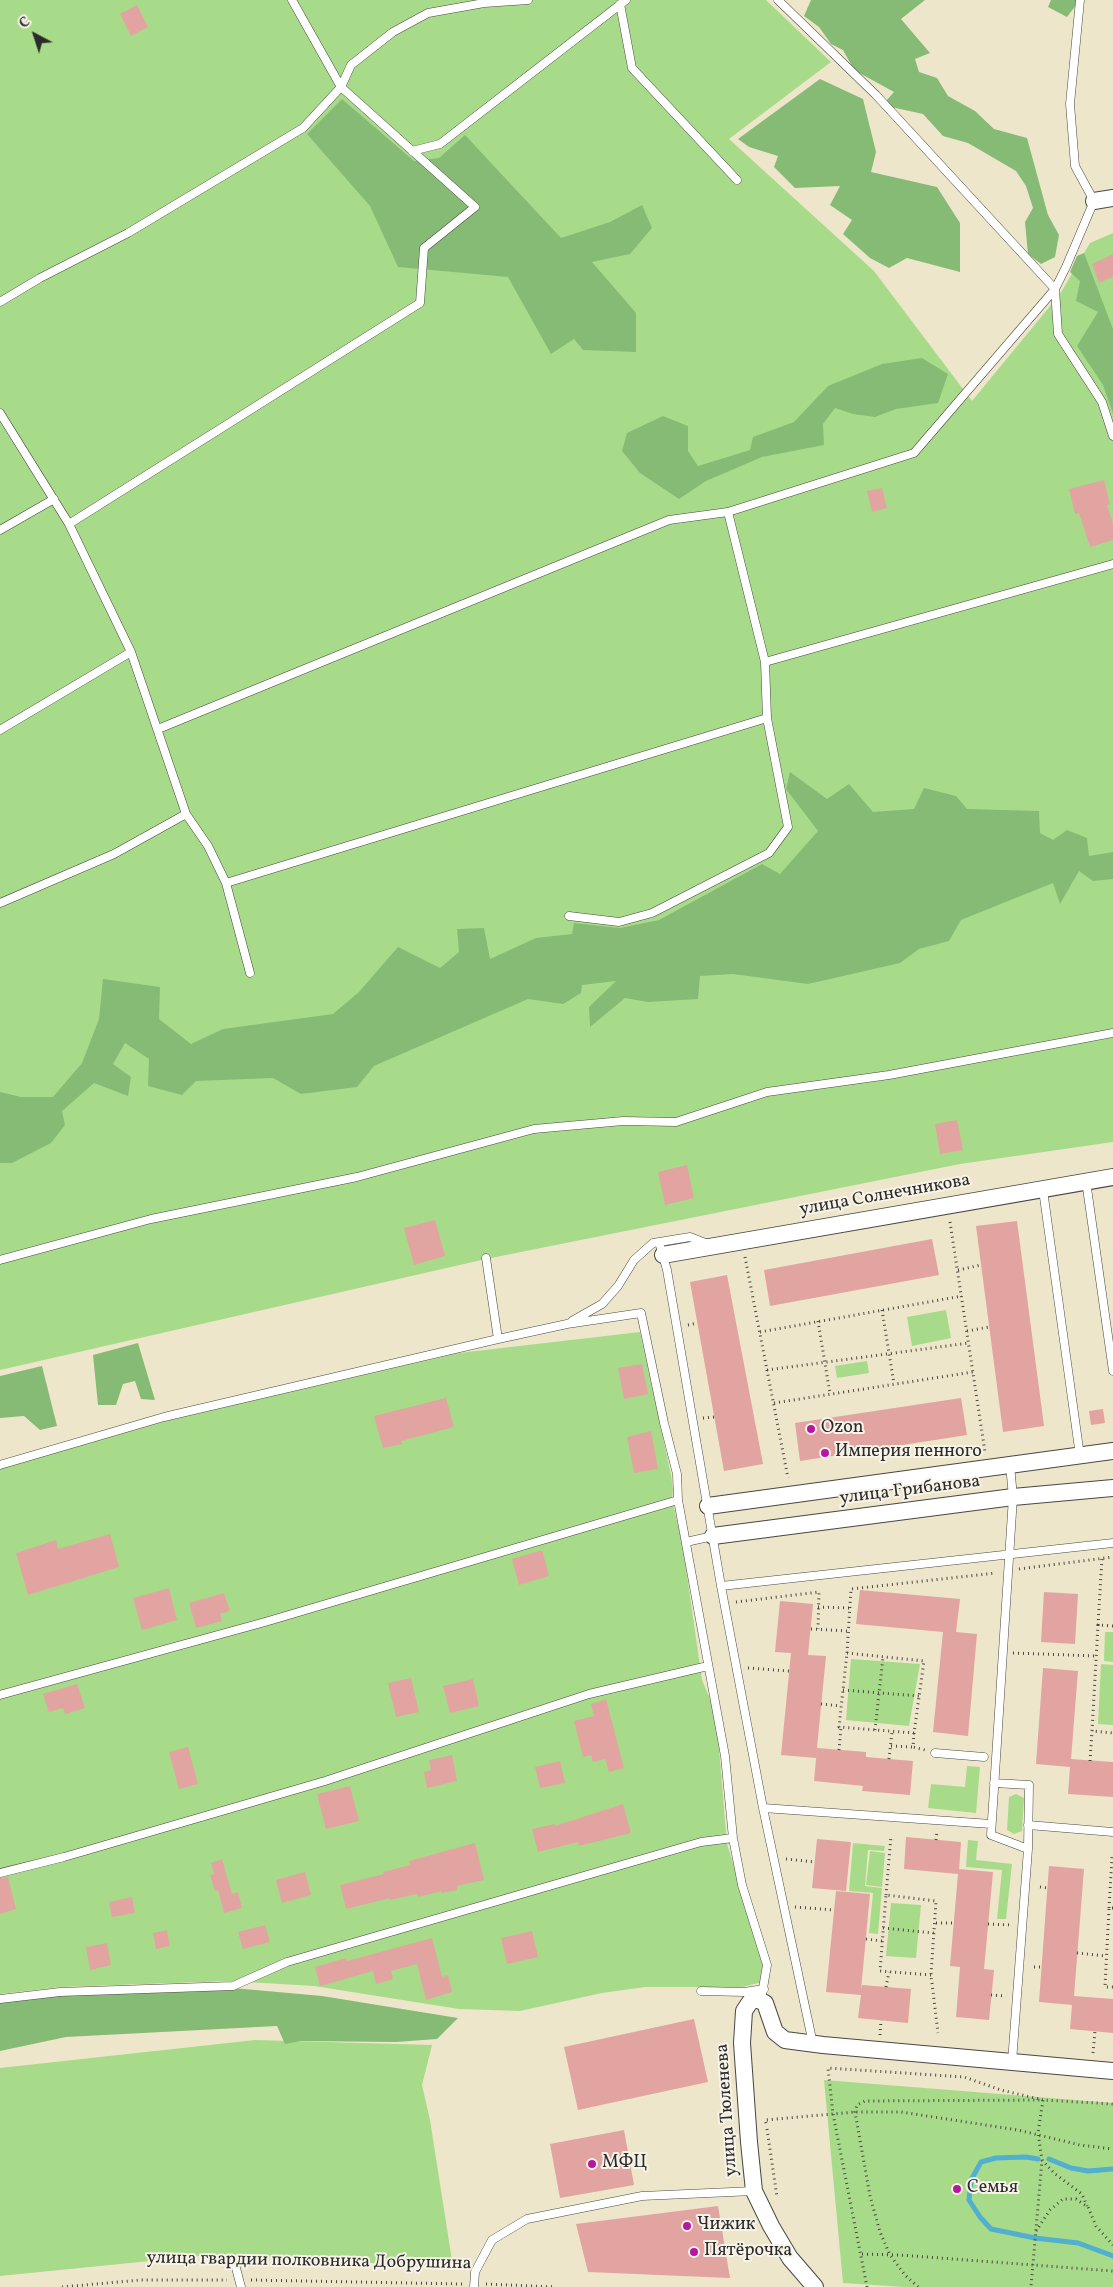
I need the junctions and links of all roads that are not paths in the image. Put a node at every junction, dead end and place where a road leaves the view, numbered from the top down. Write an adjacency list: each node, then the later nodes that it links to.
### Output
1 (292, 0): 7 (lane)
2 (528, 0): 5 (lane)
3 (778, 0): 12 (lane)
4 (1080, 0): 11 (lane)
5 (485, 2): 7 (lane)
6 (623, 2): 8 (lane); 9 (lane)
7 (341, 87): 8 (lane); 13 (lane)
8 (412, 151): 18 (lane)
9 (737, 180)
10 (1113, 198): 11 (street)
11 (1094, 201): 12 (lane)
12 (1054, 289): 15 (lane); 17 (lane)
13 (0, 302)
14 (0, 413): 16 (lane)
15 (1113, 436)
16 (54, 498): 18 (lane); 19 (lane)
17 (728, 512): 22 (lane); 24 (lane)
18 (69, 524): 21 (lane)
19 (0, 530)
20 (1113, 564): 22 (lane)
21 (131, 652): 24 (lane); 25 (lane)
22 (765, 662): 23 (lane)
23 (767, 718): 27 (lane); 29 (lane)
24 (158, 729): 26 (lane)
25 (0, 730)
26 (186, 814): 27 (lane); 28 (lane)
27 (226, 883): 30 (lane)
28 (0, 902)
29 (570, 916)
30 (250, 973)
31 (1113, 1033): 37 (lane)
32 (1113, 1177): 33 (street, улица Солнечникова)
33 (1086, 1181): 34 (street, улица Солнечникова); 40 (lane)
34 (1043, 1190): 35 (street, улица Солнечникова); 42 (lane)
35 (661, 1248): 38 (lane); 48 (lane)
36 (486, 1258): 39 (lane)
37 (0, 1260)
38 (567, 1324): 39 (lane); 47 (lane)
39 (498, 1339): 43 (lane)
40 (1113, 1371)
41 (1113, 1451): 42 (street, улица Грибанова)
42 (1080, 1456): 44 (street, улица Грибанова)
43 (0, 1465)
44 (1010, 1465): 46 (lane); 48 (street, улица Грибанова)
45 (1113, 1488): 46 (street, улица Грибанова)
46 (1013, 1498): 49 (street, улица Грибанова); 52 (lane)
47 (678, 1500): 50 (lane); 55 (lane)
48 (708, 1506): 49 (lane)
49 (713, 1536): 50 (lane); 53 (lane)
50 (686, 1542): 54 (lane)
51 (1113, 1543): 52 (lane)
52 (1010, 1555): 53 (lane); 58 (lane)
53 (721, 1586): 59 (lane)
54 (708, 1666): 63 (lane); 65 (lane)
55 (0, 1695)
56 (935, 1753): 57 (lane)
57 (984, 1757)
58 (994, 1783): 60 (lane); 61 (lane)
59 (763, 1808): 60 (lane); 69 (lane)
60 (991, 1824): 64 (lane)
61 (1028, 1825): 62 (lane); 64 (lane)
62 (1113, 1832)
63 (733, 1838): 67 (lane); 68 (lane)
64 (1028, 1849): 70 (lane)
65 (0, 1873)
66 (702, 1991): 67 (lane)
67 (763, 1995): 69 (street); 72 (street, улица Тюленева)
68 (0, 1998)
69 (813, 2044): 70 (street)
70 (1012, 2062): 71 (street)
71 (1113, 2071)
72 (754, 2191): 75 (lane); 76 (street, улица Тюленева)
73 (236, 2268): 74 (lane)
74 (241, 2283)
75 (474, 2285)
76 (815, 2287)

